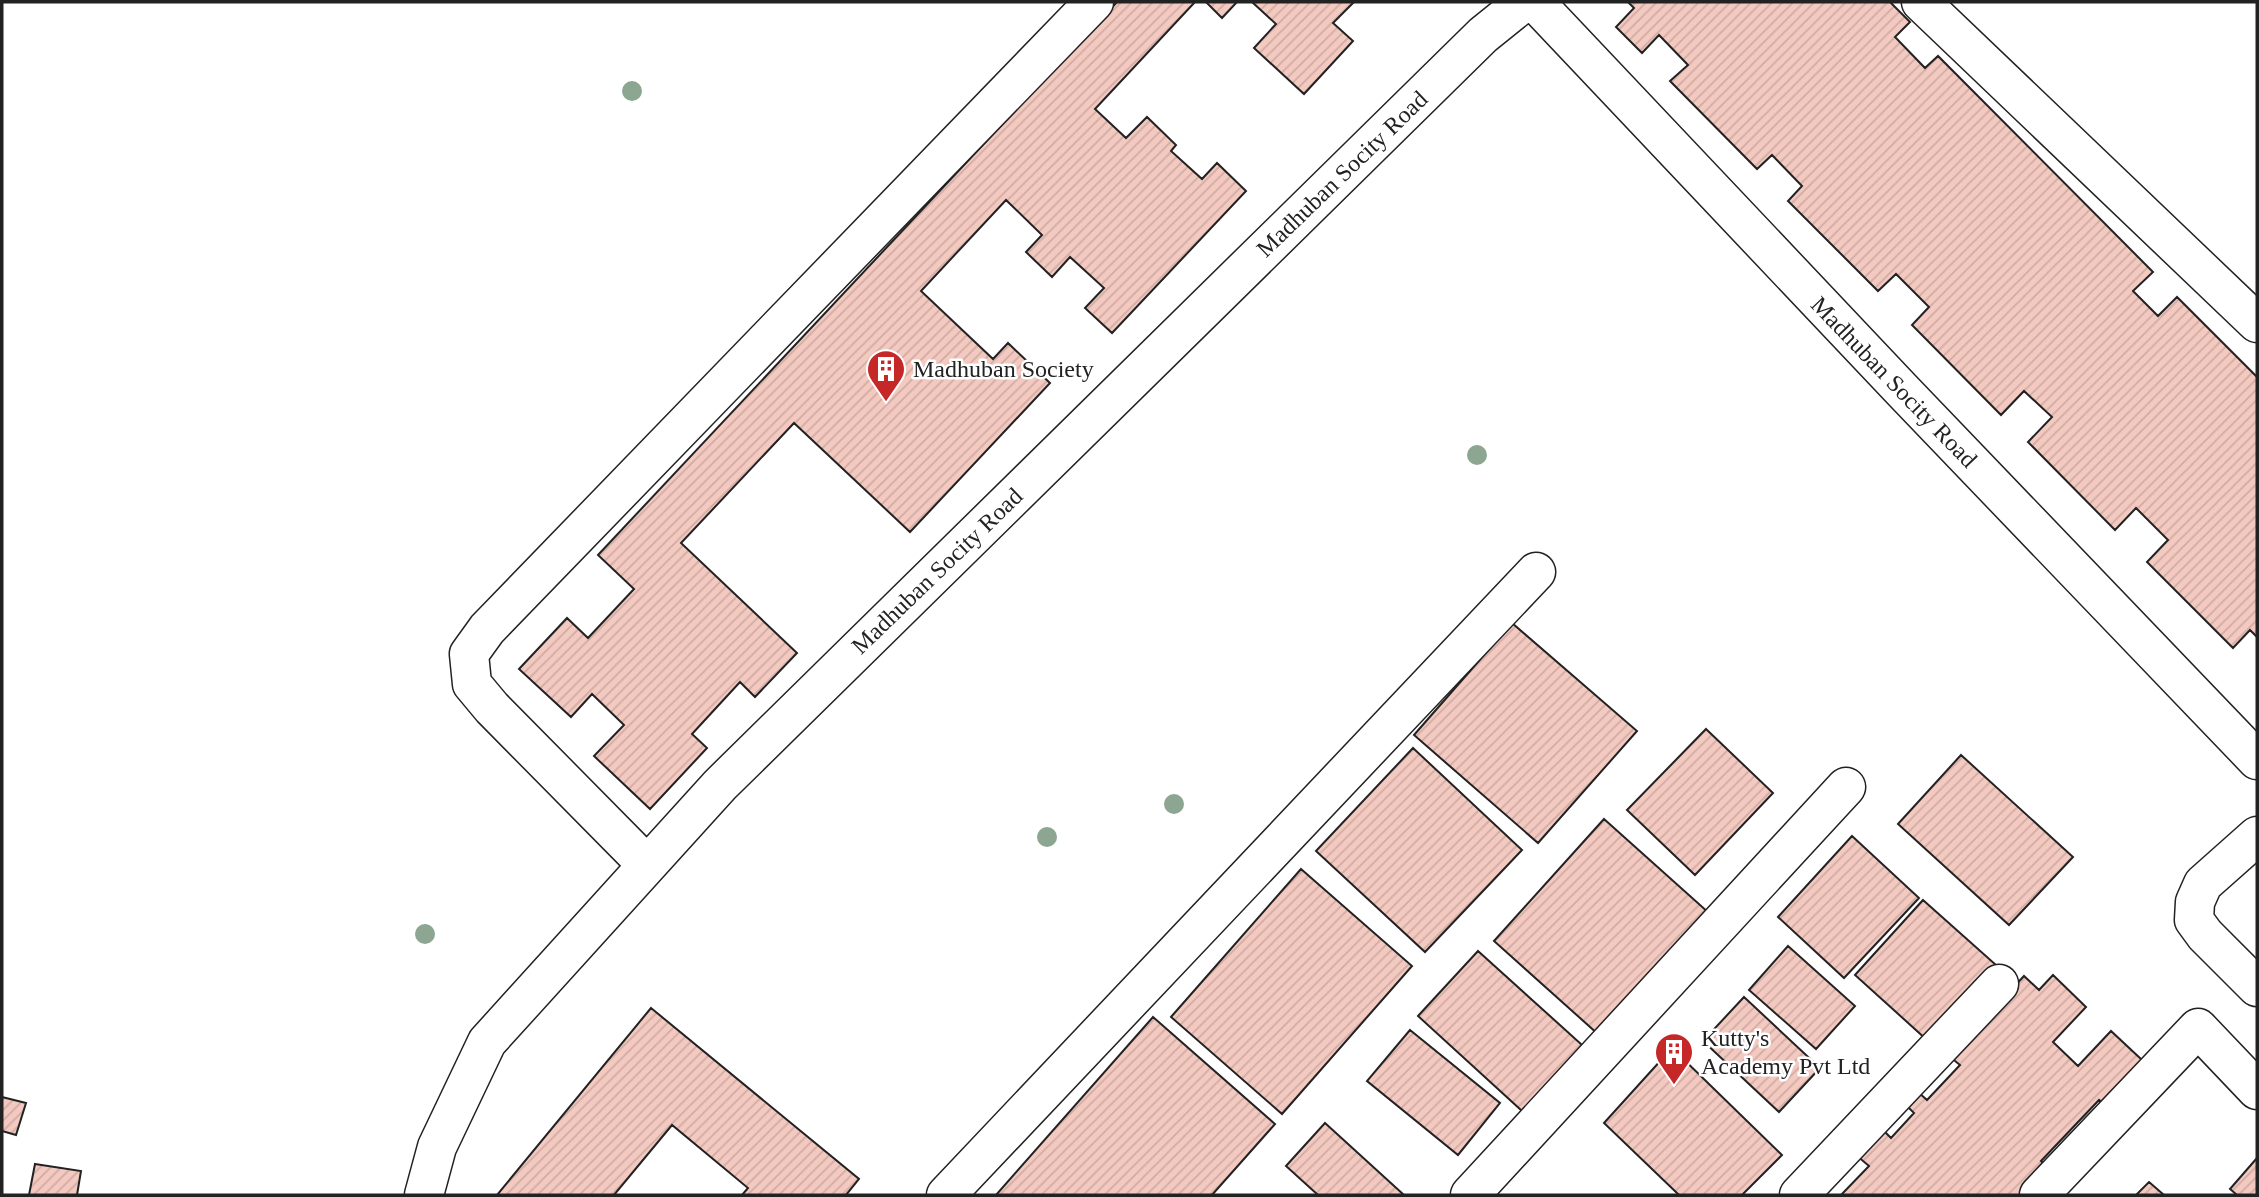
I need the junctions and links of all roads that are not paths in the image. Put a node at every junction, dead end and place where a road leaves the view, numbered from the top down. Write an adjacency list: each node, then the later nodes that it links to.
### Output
1 (1094, 2): 10 (street)
2 (1524, 2): 10 (street, Madhuban Socity Road)
3 (1535, 2): 7 (street, Madhuban Socity Road)
4 (1921, 2): 5 (street)
5 (2257, 323)
6 (1536, 572): 15 (street)
7 (2257, 760)
8 (1846, 787): 16 (street)
9 (2257, 836): 12 (street)
10 (647, 865): 14 (street, Madhuban Socity Road)
11 (1999, 984): 17 (street)
12 (2257, 987)
13 (2257, 1090): 18 (street)
14 (424, 1195)
15 (946, 1195)
16 (1470, 1195)
17 (1799, 1195)
18 (2039, 1195)

